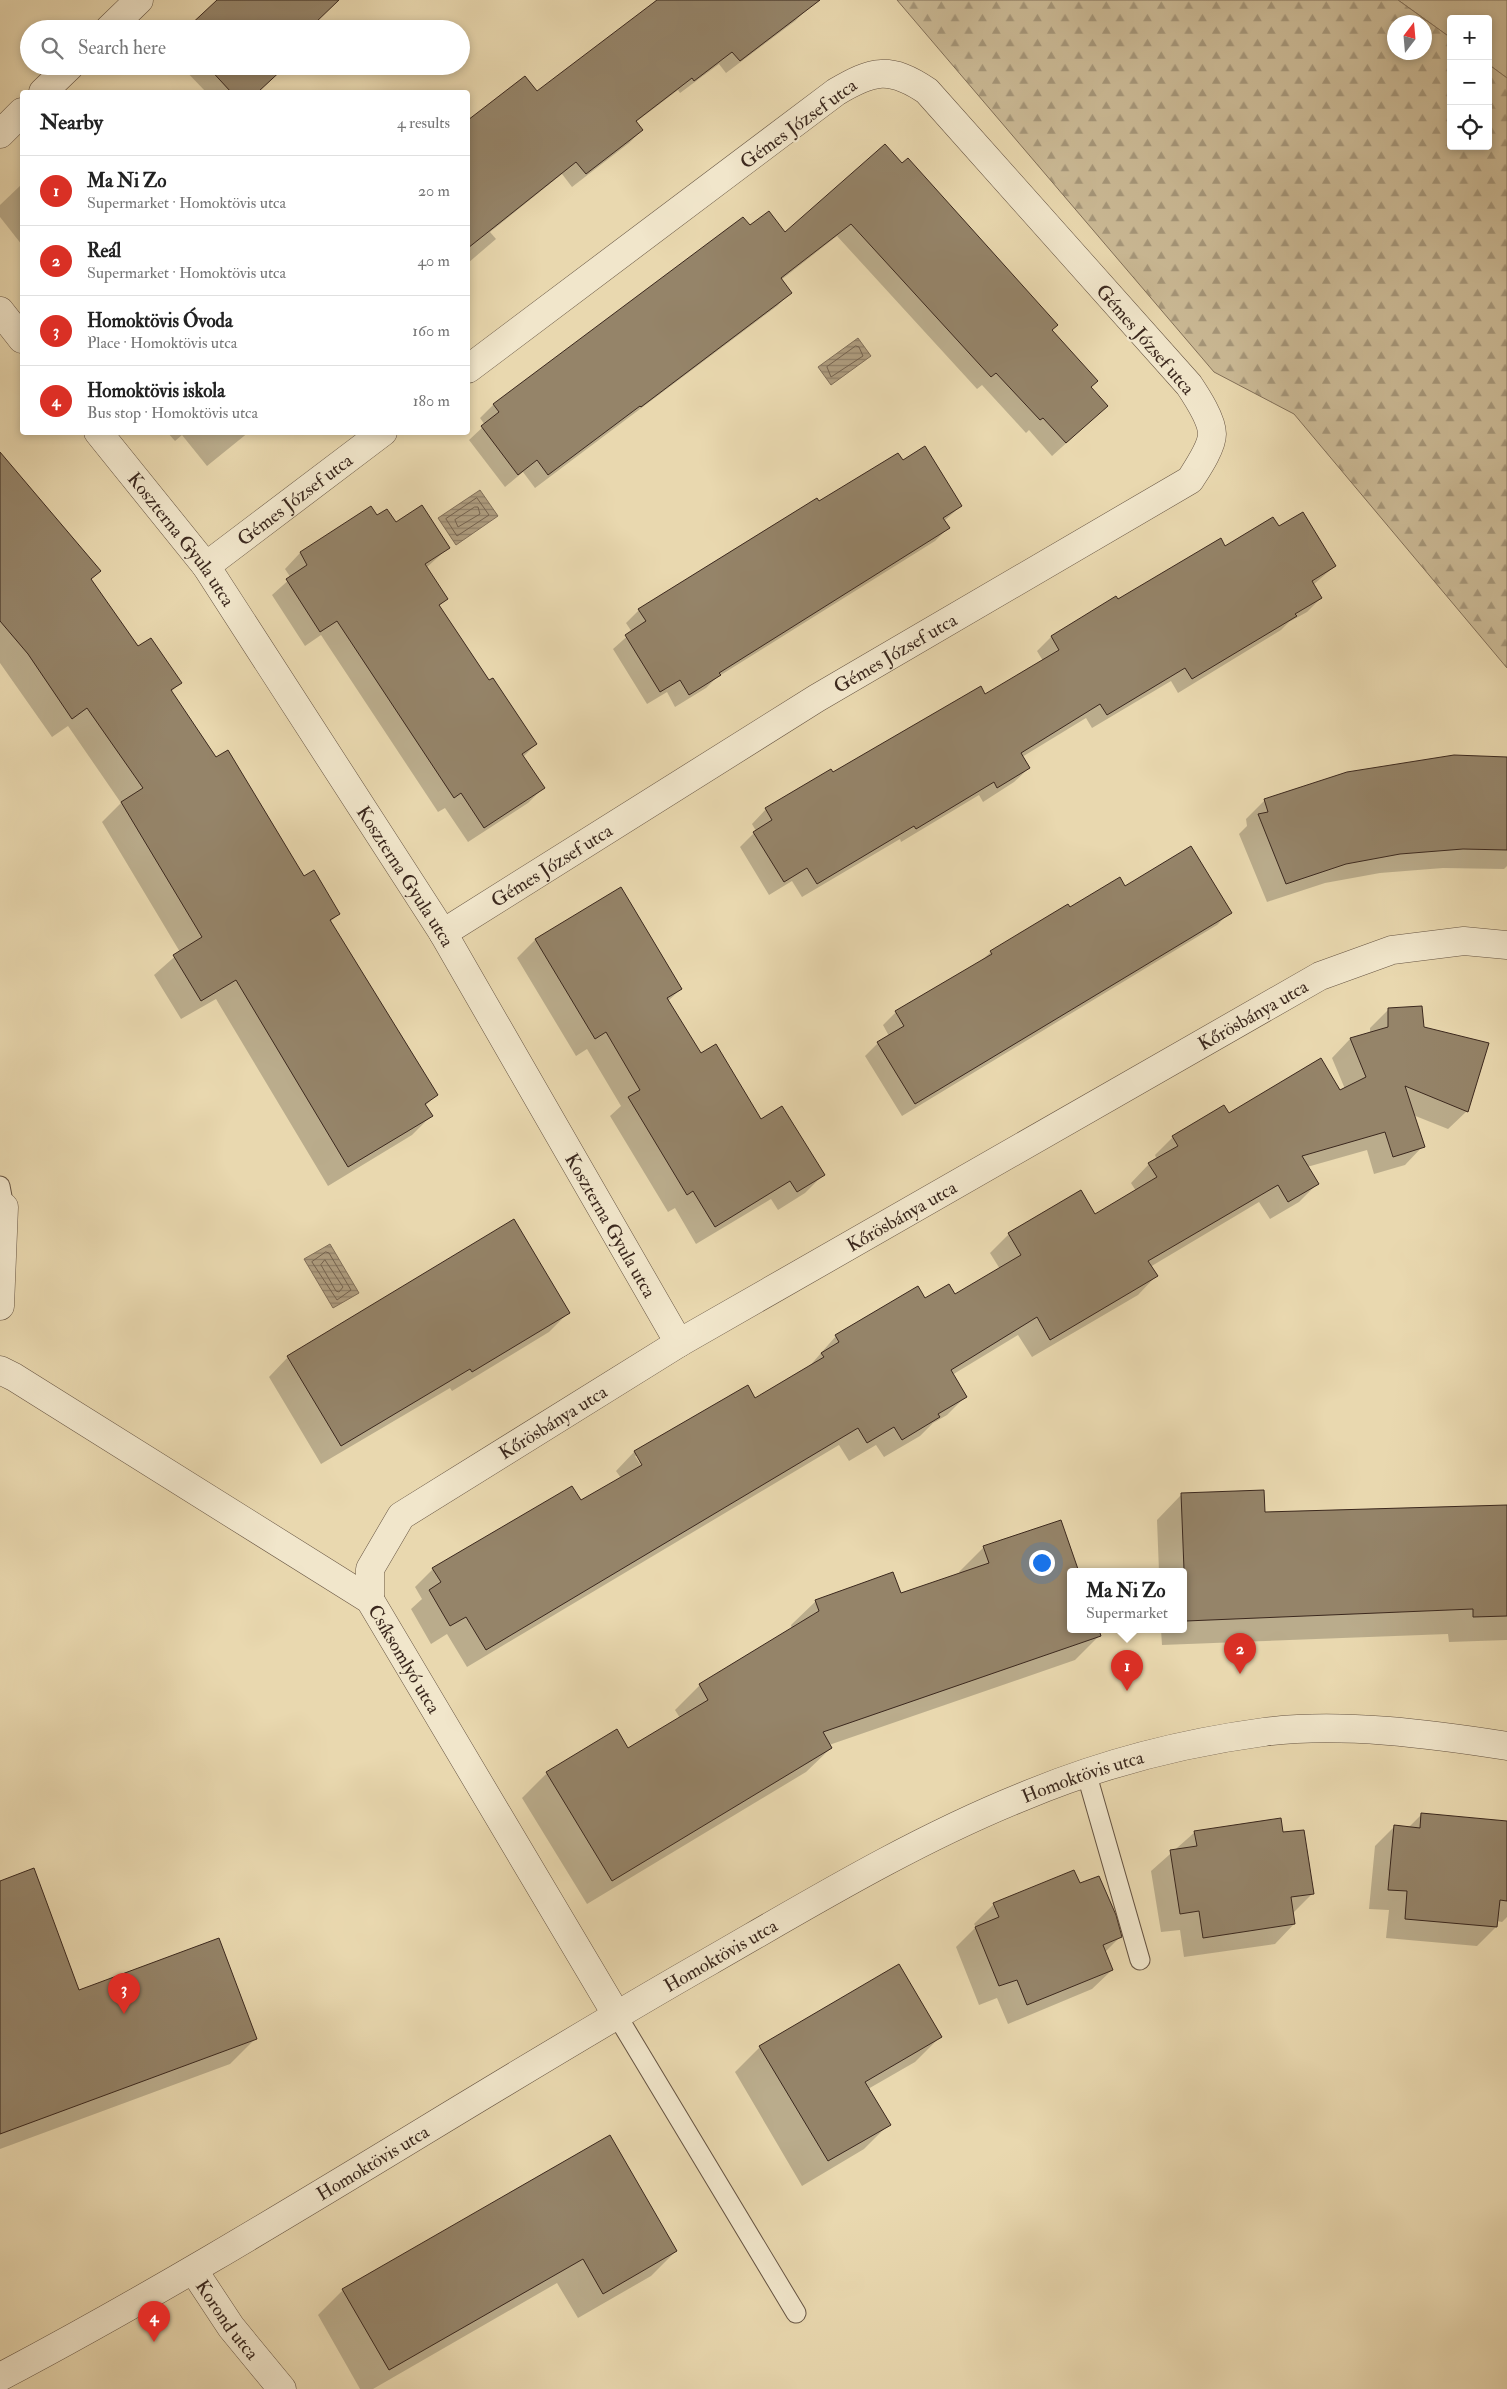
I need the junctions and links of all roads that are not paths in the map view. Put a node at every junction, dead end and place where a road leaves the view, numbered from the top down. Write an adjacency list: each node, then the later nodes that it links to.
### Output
1 (140, 0): 2 (street)
2 (119, 20)
3 (61, 75): 4 (street)
4 (45, 90)
5 (20, 114): 6 (street)
6 (0, 134)
7 (0, 311): 8 (street)
8 (20, 336)
9 (470, 367): 13 (street, Gémes József utca)
10 (100, 435): 12 (street, Koszterna Gyula utca)
11 (379, 435): 12 (street, Gémes József utca)
12 (206, 566): 13 (street, Koszterna Gyula utca)
13 (443, 933): 17 (street, Koszterna Gyula utca)
14 (1507, 945): 17 (street, Kőrösbánya utca)
15 (2, 1197): 16 (street)
16 (0, 1306)
17 (679, 1343): 19 (street, Kőrösbánya utca)
18 (0, 1370): 19 (street, Csíksomlyó utca)
19 (370, 1600): 23 (street, Csíksomlyó utca)
20 (1507, 1746): 21 (street, Homoktövis utca)
21 (1086, 1772): 22 (lane); 23 (street, Homoktövis utca)
22 (1140, 1960)
23 (616, 2014): 24 (street, Homoktövis utca); 25 (lane)
24 (194, 2270): 26 (street, Homoktövis utca); 27 (street, Korond utca)
25 (796, 2313)
26 (0, 2378)
27 (282, 2389)

